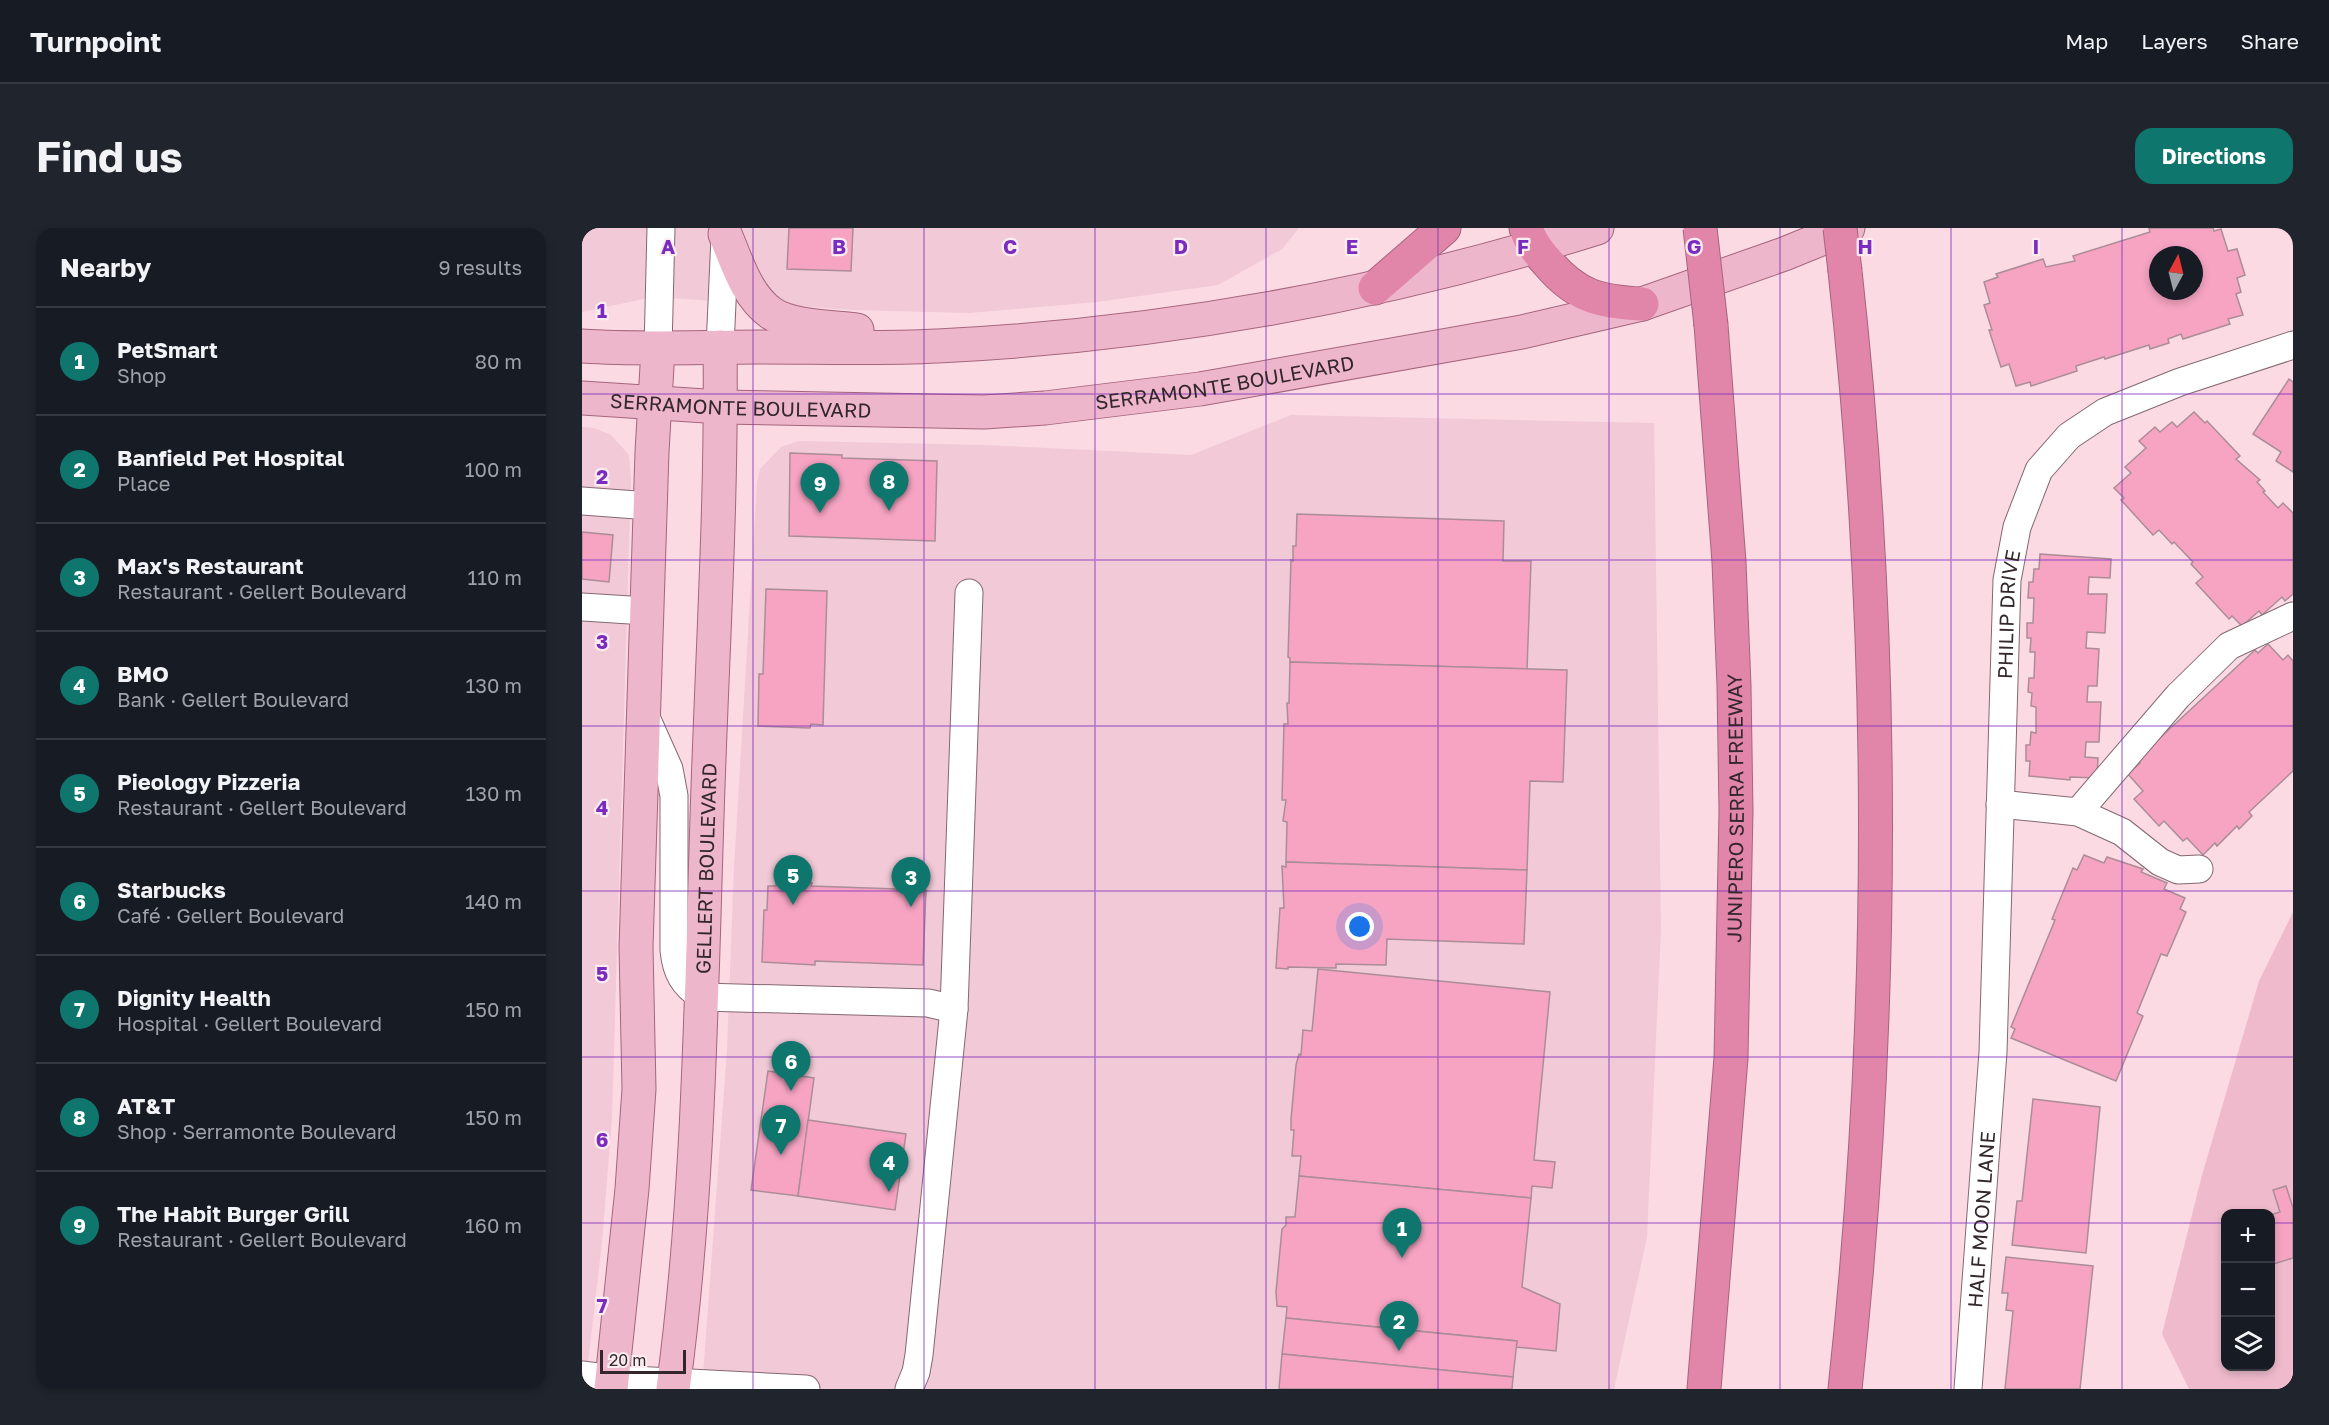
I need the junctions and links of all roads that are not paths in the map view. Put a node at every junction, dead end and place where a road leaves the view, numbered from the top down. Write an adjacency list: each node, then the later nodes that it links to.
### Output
1 (661, 228): 15 (street)
2 (1444, 228): 9 (highway)
3 (1597, 228): 8 (main road)
4 (1700, 228): 32 (highway, JUNIPERO SERRA FREEWAY, bridge)
5 (1840, 228): 37 (highway, bridge)
6 (1848, 228): 10 (main road, SERRAMONTE BOULEVARD)
7 (725, 231): 11 (main road); 14 (street)
8 (1530, 237): 9 (main road); 10 (highway)
9 (1375, 288): 11 (main road)
10 (1642, 304): 18 (main road, SERRAMONTE BOULEVARD)
11 (975, 344): 14 (main road)
12 (2293, 345): 26 (street, PHILIP DRIVE)
13 (582, 346): 15 (main road)
14 (720, 347): 15 (main road); 18 (main road, GELLERT BOULEVARD)
15 (658, 349): 17 (main road)
16 (582, 398): 17 (main road, SERRAMONTE BOULEVARD)
17 (655, 404): 18 (main road, SERRAMONTE BOULEVARD); 20 (main road)
18 (721, 407): 29 (main road, GELLERT BOULEVARD)
19 (582, 501): 20 (street)
20 (650, 506): 23 (main road)
21 (969, 593): 30 (street)
22 (582, 607): 23 (street)
23 (646, 611): 25 (main road)
24 (2293, 616): 27 (street)
25 (643, 711): 29 (street); 33 (main road)
26 (2000, 804): 27 (street); 31 (street, PHILIP DRIVE)
27 (2078, 812): 28 (street)
28 (2199, 869)
29 (702, 997): 30 (street); 34 (main road, GELLERT BOULEVARD)
30 (954, 1009): 36 (street)
31 (1993, 1052): 38 (street, HALF MOON LANE)
32 (1701, 1380)
33 (602, 1381): 34 (street)
34 (674, 1385): 35 (street)
35 (806, 1389)
36 (909, 1389)
37 (1845, 1389)
38 (1968, 1389)

